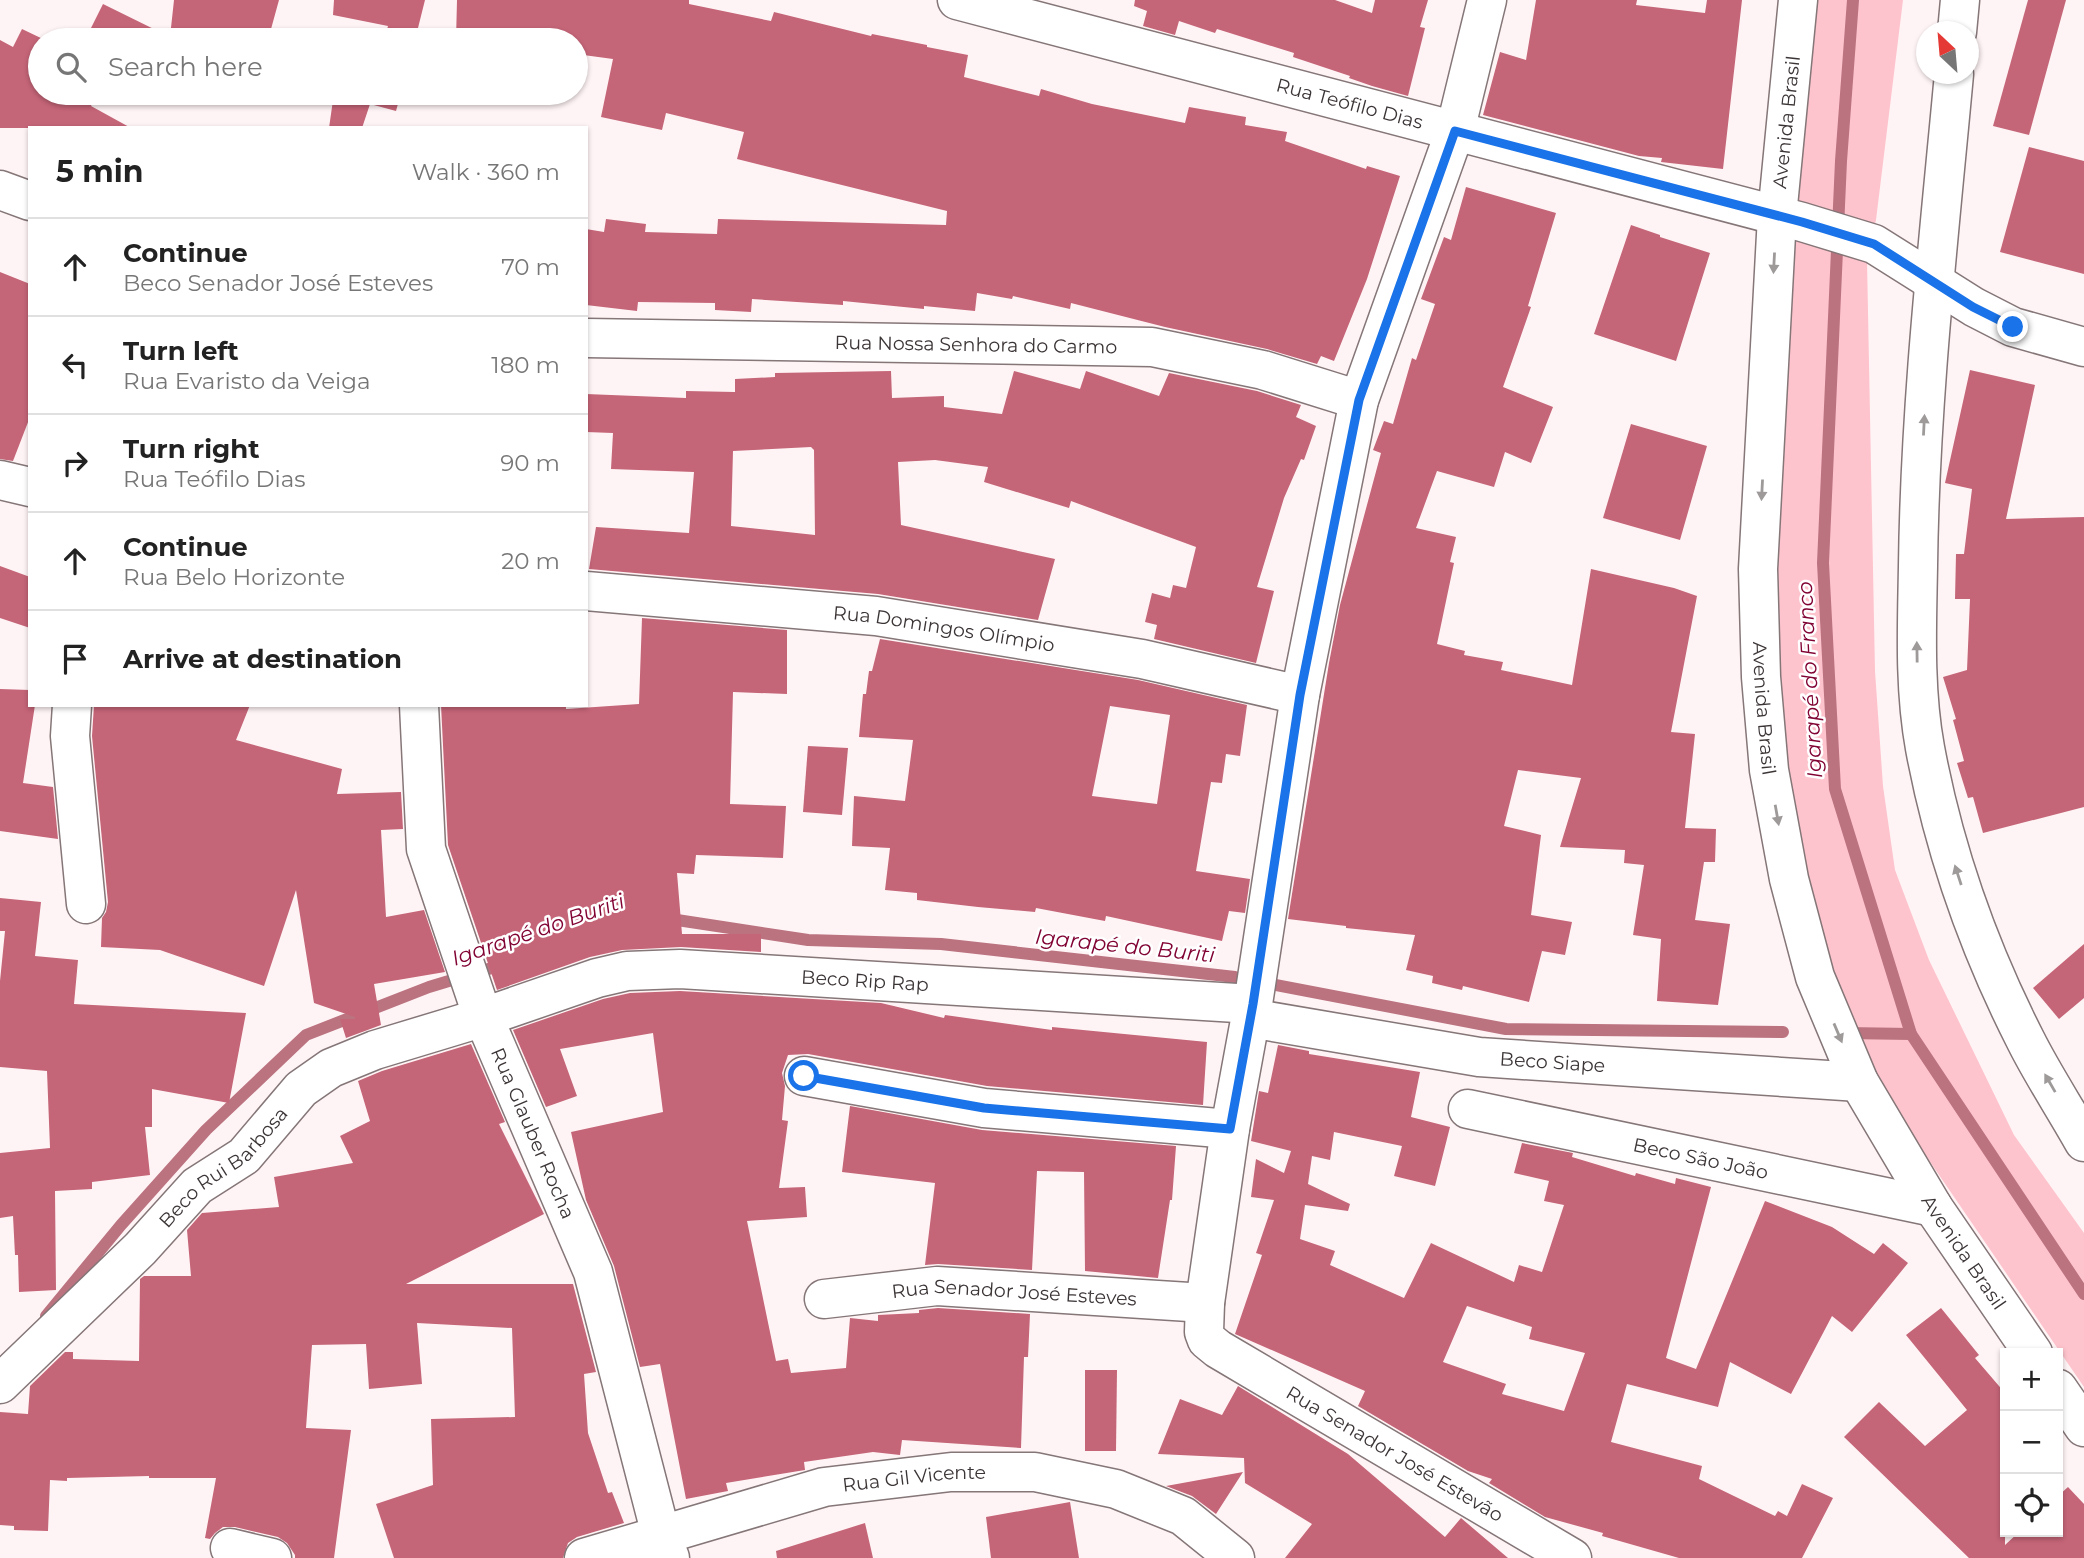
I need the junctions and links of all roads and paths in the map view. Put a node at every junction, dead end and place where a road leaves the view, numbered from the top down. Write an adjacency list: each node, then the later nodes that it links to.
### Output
1 (957, 0): 7 (main road, Rua Teófilo Dias)
2 (1487, 0): 7 (main road)
3 (1798, 0): 10 (main road, Avenida Brasil)
4 (1960, 0): 5 (main road)
5 (1958, 21)
6 (1953, 84): 11 (main road)
7 (1455, 131): 10 (main road, Rua Teófilo Dias); 14 (main road)
8 (0, 190): 9 (main road)
9 (28, 200)
10 (1789, 219): 11 (main road, Rua Teófilo Dias); 25 (main road, Avenida Brasil, one-way to 25)
11 (1935, 283): 13 (main road, Rua Teófilo Dias); 28 (main road, one-way to 11)
12 (588, 338): 14 (main road, Rua Nossa Senhora do Carmo)
13 (2084, 347)
14 (1359, 400): 18 (main road)
15 (0, 480): 16 (main road)
16 (28, 487)
17 (588, 591): 18 (main road, Rua Domingos Olímpio)
18 (1300, 695): 22 (main road)
19 (72, 707): 21 (main road)
20 (419, 707): 23 (main road, Rua Glauber Rocha)
21 (86, 904)
22 (1252, 1011): 23 (main road, Beco Rip Rap); 25 (main road, Beco Siape); 27 (main road)
23 (482, 1013): 33 (main road, Beco Rui Barbosa); 36 (main road, Rua Glauber Rocha)
24 (804, 1076): 27 (main road)
25 (1859, 1082): 29 (main road, Avenida Brasil)
26 (1468, 1109): 29 (main road, Beco São João)
27 (1230, 1129): 31 (main road)
28 (2084, 1142)
29 (1933, 1208): 32 (main road, Avenida Brasil)
30 (824, 1299): 31 (main road, Rua Senador José Esteves)
31 (1205, 1303): 41 (main road, Rua Senador José Estevão)
32 (2030, 1348)
33 (0, 1384)
34 (2063, 1396): 35 (main road)
35 (2084, 1427)
36 (665, 1546): 39 (main road, Rua Gil Vicente); 40 (main road, Rua Gil Vicente)
37 (230, 1548): 38 (main road)
38 (272, 1558)
39 (584, 1558)
40 (1235, 1558)
41 (1572, 1558)

